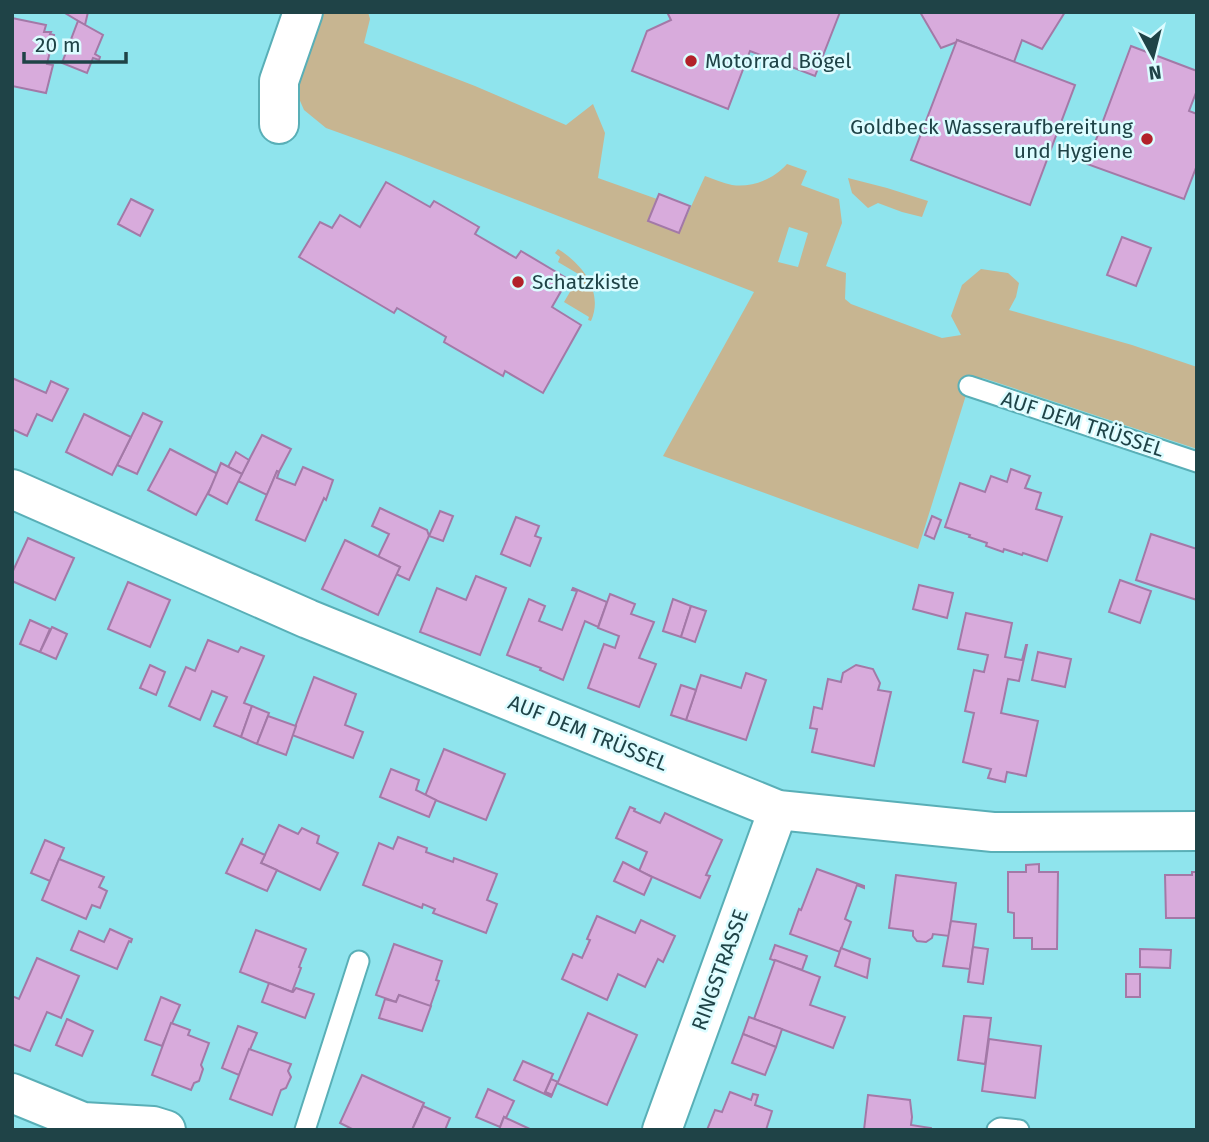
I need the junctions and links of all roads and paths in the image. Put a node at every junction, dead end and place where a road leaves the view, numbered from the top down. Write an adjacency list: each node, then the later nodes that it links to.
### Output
1 (303, 12): 2 (street)
2 (279, 124)
3 (969, 386): 4 (lane, AUF DEM TRÜSSEL)
4 (1197, 461)
5 (12, 489): 6 (street, AUF DEM TRÜSSEL)
6 (778, 810): 7 (street, AUF DEM TRÜSSEL); 12 (street, RINGSTRASSE)
7 (1197, 831)
8 (359, 961): 11 (lane)
9 (12, 1093): 10 (street)
10 (166, 1130)
11 (305, 1130)
12 (662, 1130)
13 (997, 1130): 14 (lane)
14 (1019, 1130)

